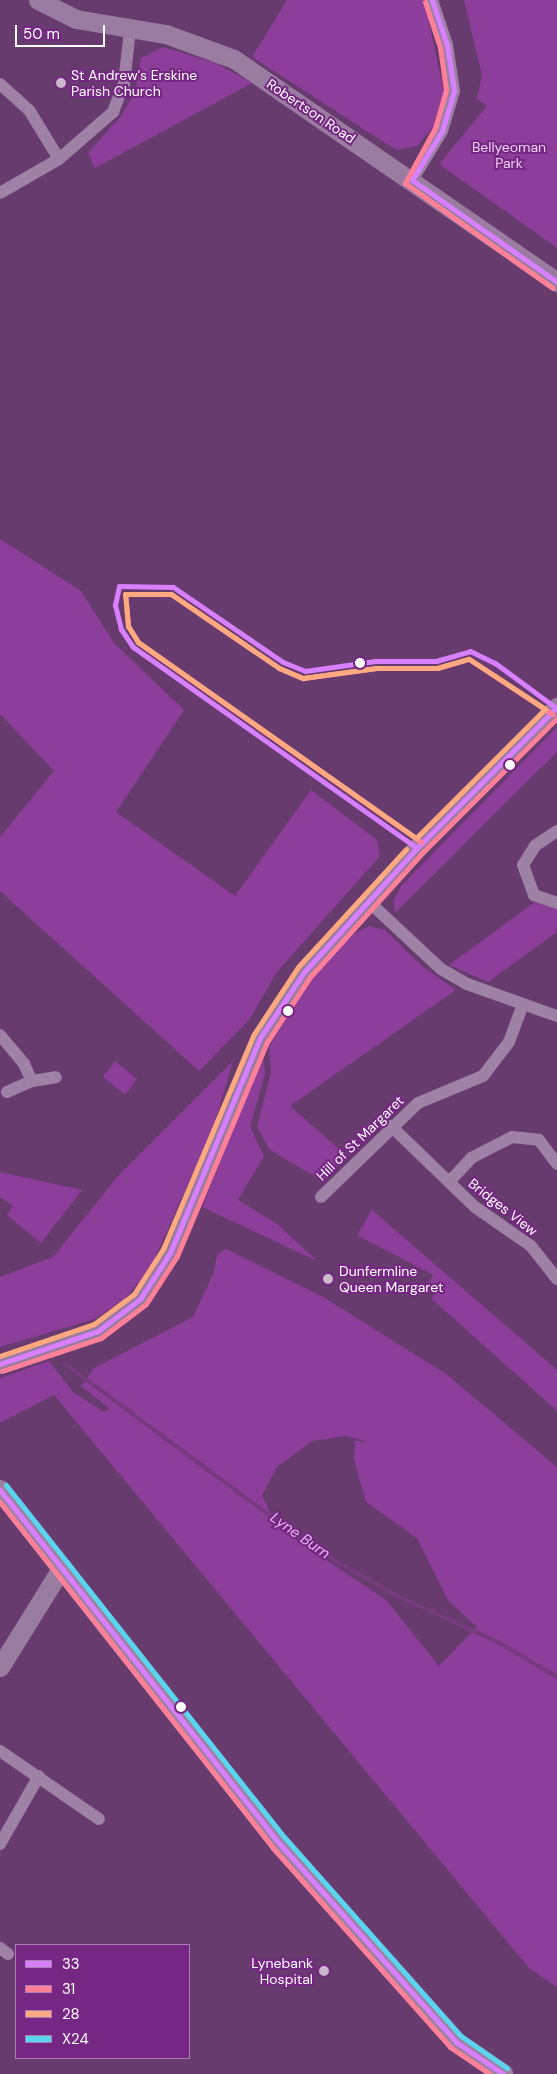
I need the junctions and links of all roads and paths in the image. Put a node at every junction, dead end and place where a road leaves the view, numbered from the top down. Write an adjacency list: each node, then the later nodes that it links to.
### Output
1 (38, 0): 3 (main road, Robertson Road)
2 (432, 0): 6 (street)
3 (130, 30): 5 (street); 6 (main road, Robertson Road)
4 (0, 84): 5 (street)
5 (59, 159): 7 (street)
6 (412, 180): 8 (main road, Robertson Road)
7 (0, 193)
8 (557, 282)
9 (557, 706): 11 (main road)
10 (557, 831): 12 (street)
11 (367, 900): 13 (street); 24 (main road)
12 (557, 903)
13 (523, 1004): 14 (street); 19 (street, Hill of St Margaret)
14 (557, 1016)
15 (0, 1035): 17 (street)
16 (56, 1077): 17 (street)
17 (32, 1081): 18 (street)
18 (7, 1092)
19 (391, 1126): 21 (street, Bridges View); 22 (street, Hill of St Margaret)
20 (557, 1164): 21 (street, Bridges View)
21 (450, 1182): 23 (street, Bridges View)
22 (321, 1197)
23 (557, 1279)
24 (0, 1364)
25 (0, 1490): 26 (main road)
26 (62, 1567): 27 (main road); 32 (main road)
27 (0, 1667)
28 (0, 1751): 29 (street)
29 (39, 1776): 30 (street); 31 (street)
30 (100, 1819)
31 (0, 1844)
32 (502, 2074)

